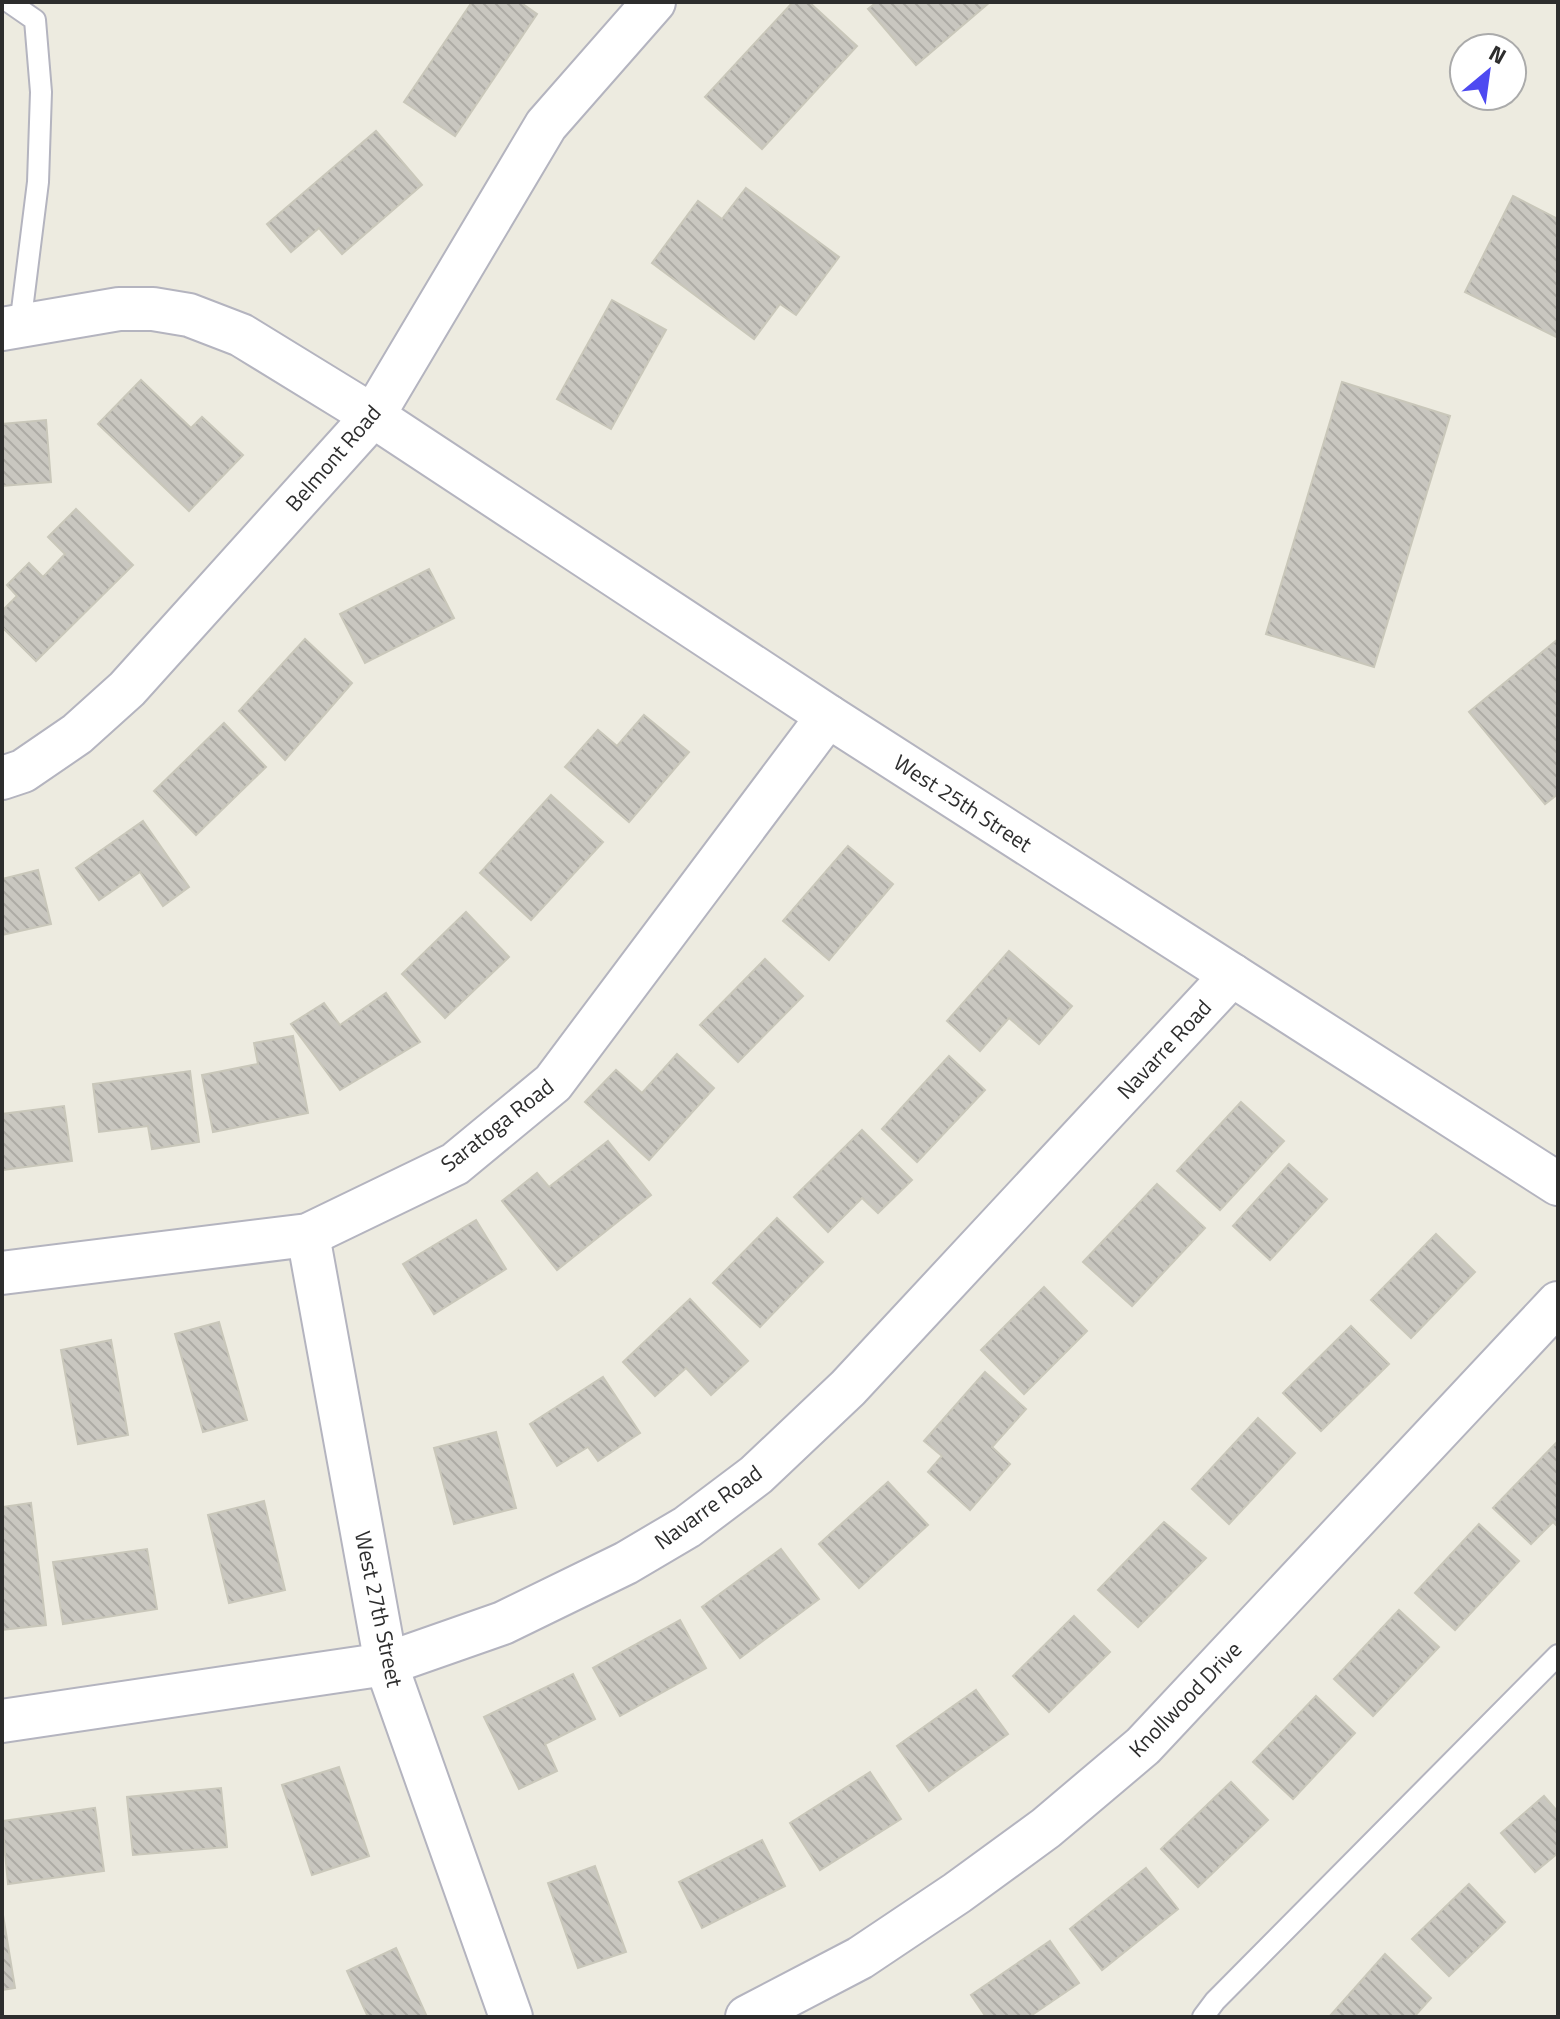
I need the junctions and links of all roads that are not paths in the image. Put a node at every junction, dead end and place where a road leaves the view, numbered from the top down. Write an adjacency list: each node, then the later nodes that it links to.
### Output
1 (9, 2): 3 (lane)
2 (654, 2): 4 (street, Belmont Road)
3 (11, 328): 4 (street, West 25th Street)
4 (373, 416): 5 (street, West 25th Street); 6 (street, Belmont Road)
5 (828, 716): 7 (street, West 25th Street); 9 (street, Saratoga Road)
6 (2, 778)
7 (1232, 975): 8 (street, West 25th Street); 13 (street, Navarre Road)
8 (1558, 1184)
9 (308, 1235): 10 (street, Saratoga Road); 13 (street, West 27th Street)
10 (2, 1273)
11 (1558, 1303): 16 (street, Knollwood Drive)
12 (1558, 1655): 17 (lane)
13 (386, 1664): 14 (street, Navarre Road); 15 (street, West 27th Street)
14 (2, 1721)
15 (511, 2017)
16 (747, 2017)
17 (1203, 2017)

